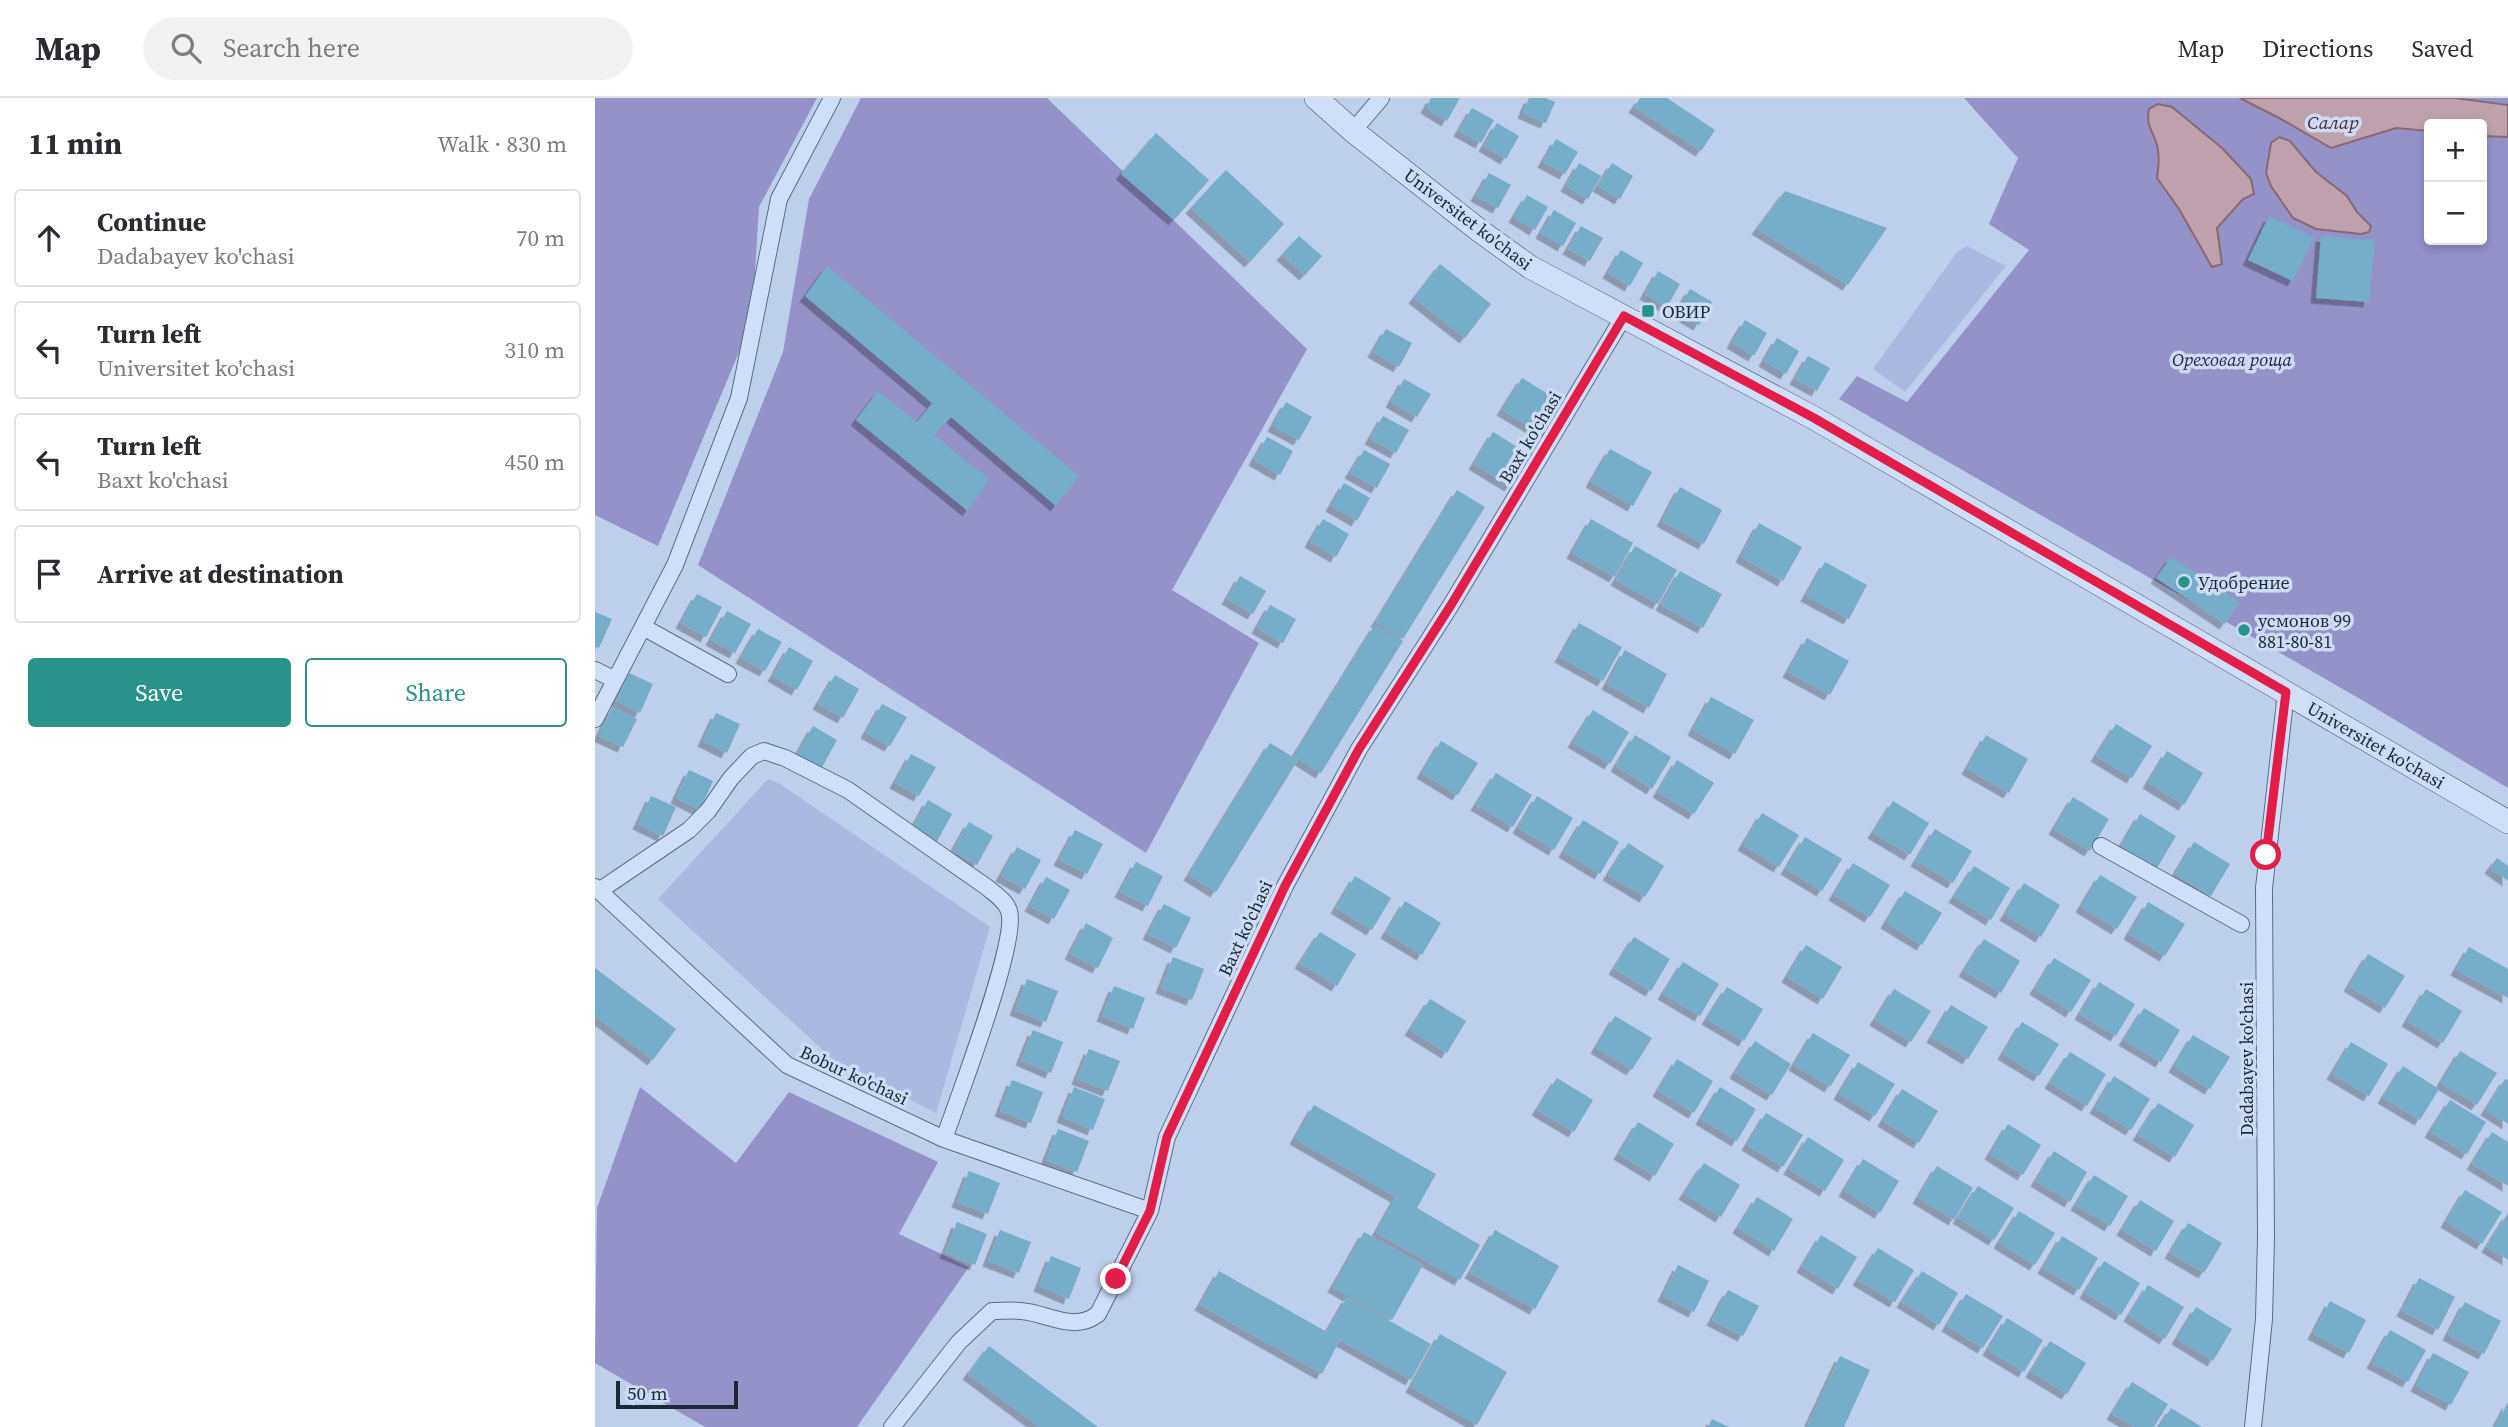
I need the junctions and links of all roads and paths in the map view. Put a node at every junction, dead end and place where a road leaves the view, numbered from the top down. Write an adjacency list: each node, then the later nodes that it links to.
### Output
1 (832, 98): 6 (street)
2 (1315, 98): 4 (main road, Universitet ko'chasi)
3 (1381, 98): 4 (street)
4 (1353, 131): 5 (main road, Universitet ko'chasi)
5 (1624, 316): 10 (main road, Universitet ko'chasi); 17 (street, Baxt ko'chasi)
6 (643, 627): 8 (street); 9 (street)
7 (595, 670): 9 (street)
8 (728, 674)
9 (615, 680): 11 (street)
10 (2286, 692): 12 (main road, Universitet ko'chasi); 19 (street, Dadabayev ko'chasi)
11 (595, 719)
12 (2508, 822)
13 (2101, 846): 15 (street)
14 (597, 889): 16 (street, Bobur ko'chasi); 16 (street)
15 (2241, 924)
16 (944, 1139): 17 (street, Bobur ko'chasi)
17 (1150, 1211): 18 (street, Baxt ko'chasi)
18 (892, 1427)
19 (2253, 1427)

